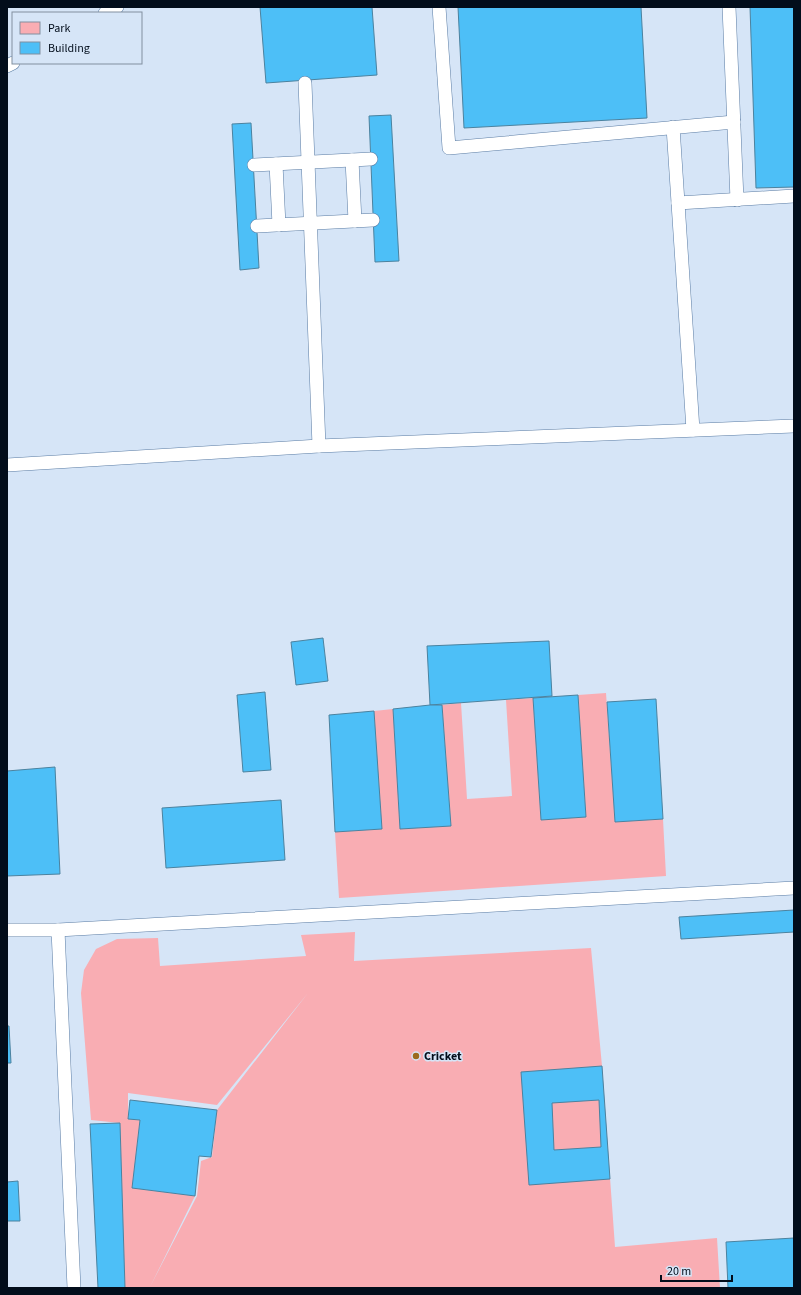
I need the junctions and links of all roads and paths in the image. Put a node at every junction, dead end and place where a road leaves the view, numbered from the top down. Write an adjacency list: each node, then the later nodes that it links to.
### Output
1 (117, 7): 4 (lane)
2 (439, 7): 7 (lane)
3 (729, 7): 6 (lane)
4 (107, 12)
5 (305, 83): 10 (lane)
6 (734, 122): 7 (lane); 14 (lane)
7 (673, 127): 15 (lane)
8 (371, 159): 9 (lane)
9 (352, 160): 10 (lane); 17 (lane)
10 (308, 162): 11 (lane); 18 (lane)
11 (276, 164): 12 (lane); 19 (lane)
12 (254, 165)
13 (794, 196): 14 (lane)
14 (737, 200): 15 (lane)
15 (678, 203): 22 (lane)
16 (373, 220): 17 (lane)
17 (355, 221): 18 (lane)
18 (311, 223): 19 (lane); 23 (lane)
19 (279, 225): 20 (lane)
20 (257, 226)
21 (794, 426): 22 (lane)
22 (693, 430): 23 (lane)
23 (319, 446): 24 (lane)
24 (7, 465)
25 (794, 888): 27 (lane)
26 (7, 930): 27 (lane)
27 (58, 930): 28 (lane)
28 (74, 1288)

